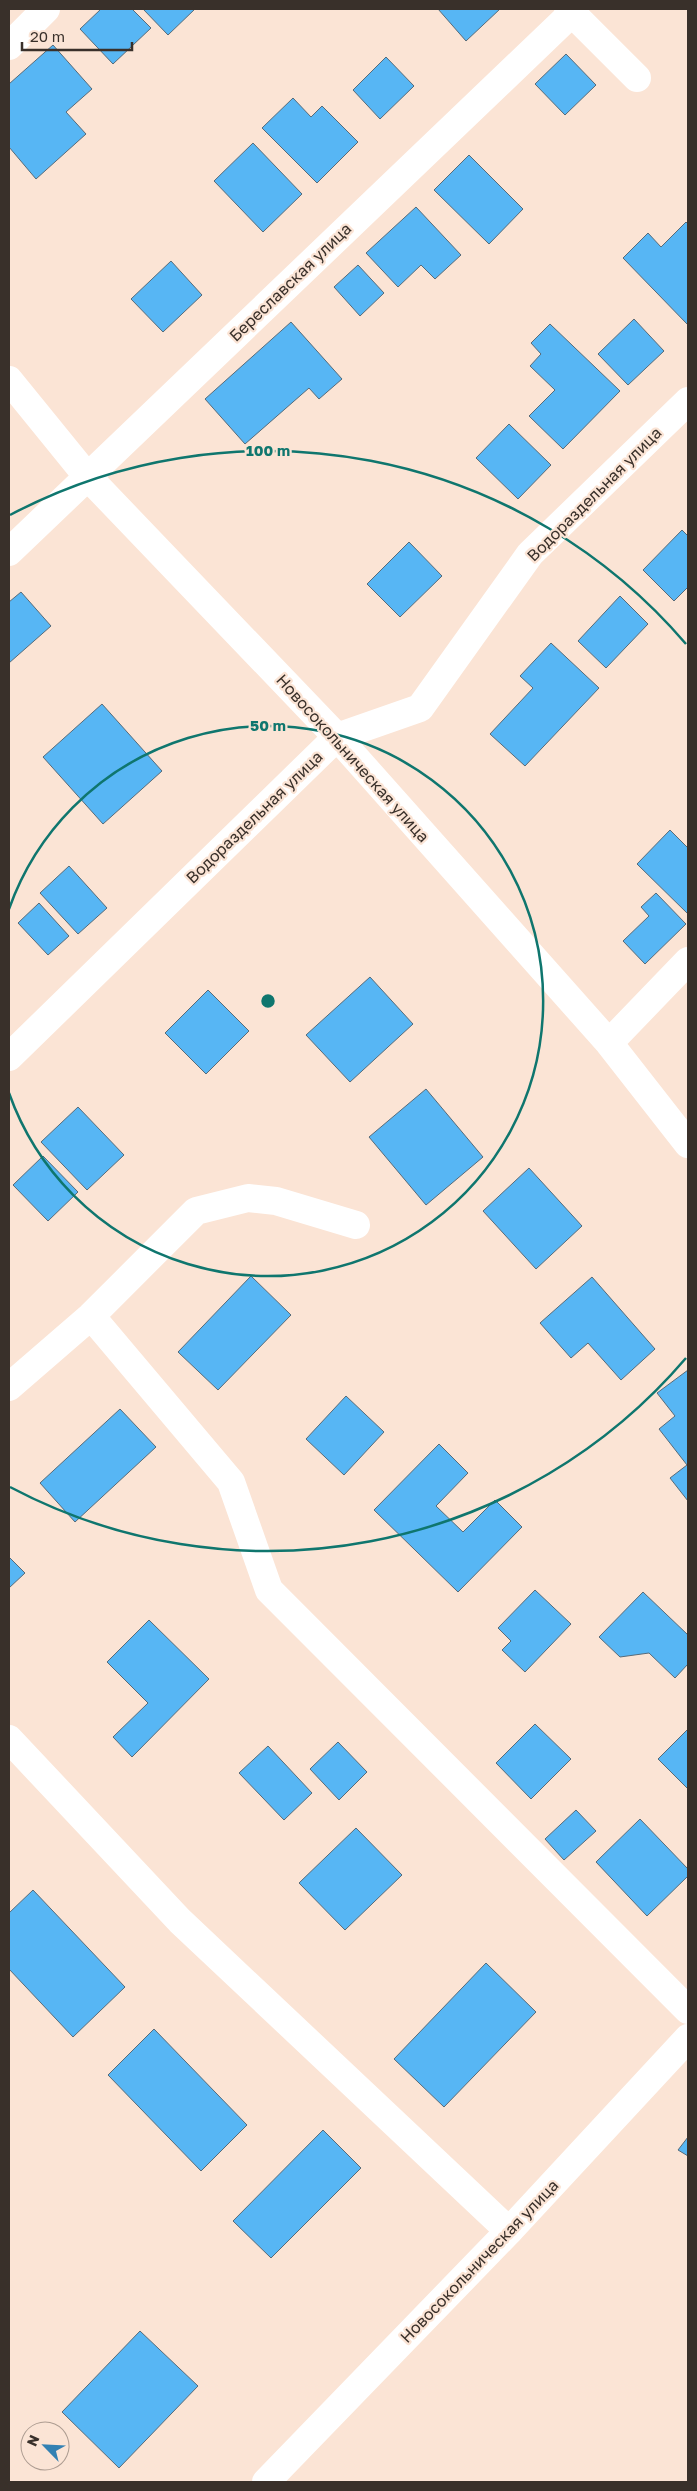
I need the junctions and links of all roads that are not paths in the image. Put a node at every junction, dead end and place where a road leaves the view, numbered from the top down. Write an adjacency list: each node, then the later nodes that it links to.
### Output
1 (46, 9): 3 (street)
2 (570, 11): 4 (street); 7 (street, Береславская улица)
3 (9, 46)
4 (637, 78)
5 (9, 380): 7 (street, Новосокольническая улица)
6 (688, 401): 9 (street, Водораздельная улица)
7 (87, 476): 8 (street, Береславская улица); 9 (street, Новосокольническая улица)
8 (9, 552)
9 (337, 736): 11 (street, Новосокольническая улица); 12 (street, Водораздельная улица)
10 (688, 961): 11 (street)
11 (609, 1044): 13 (street, Новосокольническая улица)
12 (9, 1057)
13 (688, 1144)
14 (356, 1225): 15 (street)
15 (91, 1316): 16 (street); 18 (street)
16 (9, 1387)
17 (9, 1738): 20 (street)
18 (688, 2010)
19 (688, 2038): 20 (street, Новосокольническая улица)
20 (509, 2231): 21 (street, Новосокольническая улица)
21 (266, 2482)

